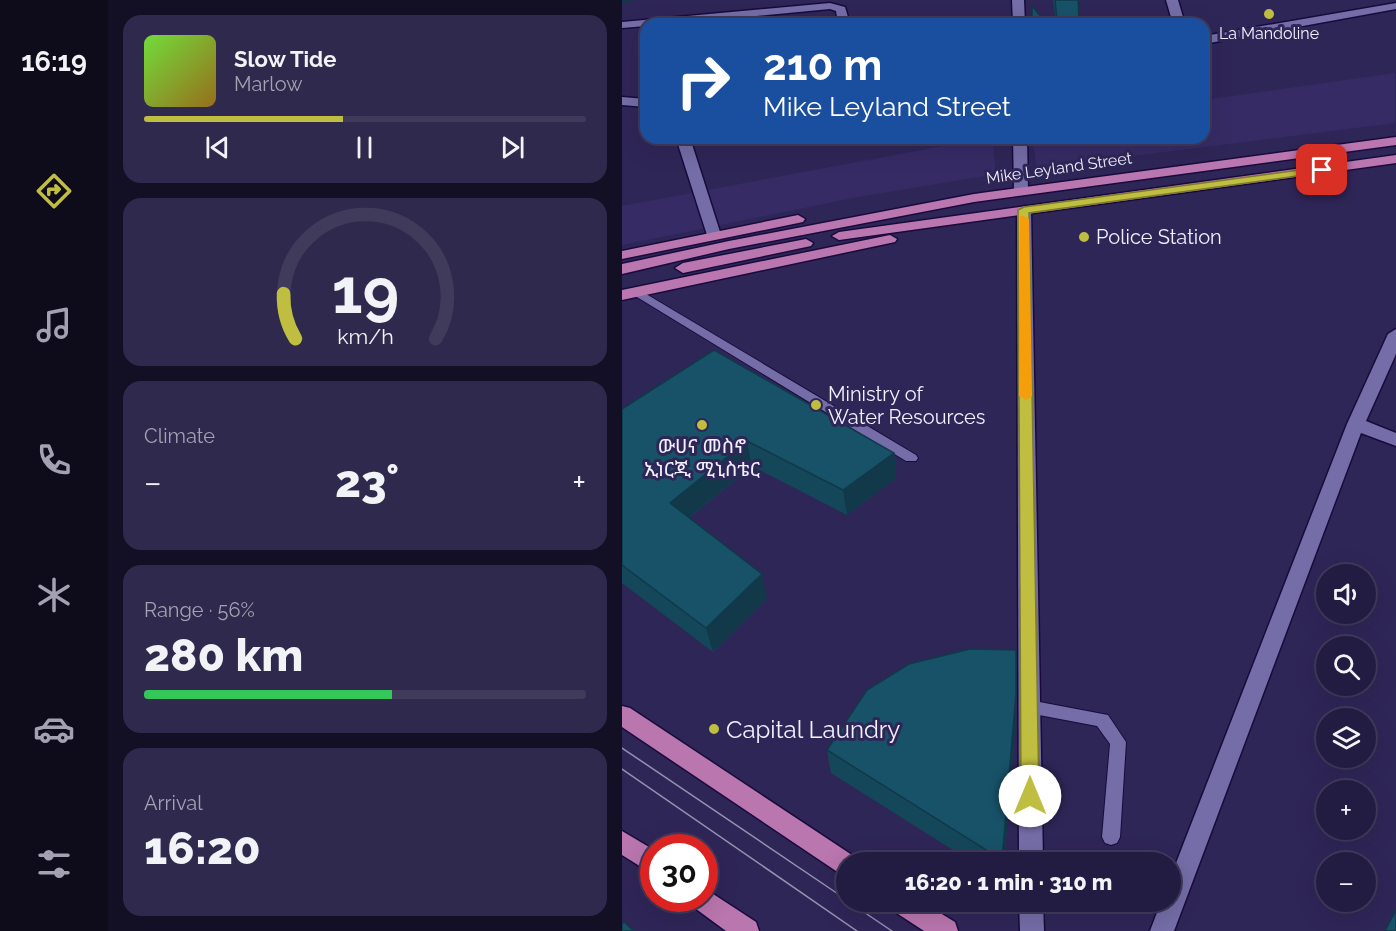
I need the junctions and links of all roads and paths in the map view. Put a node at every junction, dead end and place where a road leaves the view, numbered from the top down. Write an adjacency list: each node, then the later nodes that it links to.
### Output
1 (1018, 0): 6 (street)
2 (1172, 0): 7 (street)
3 (1396, 6): 10 (street)
4 (699, 18): 5 (street)
5 (843, 18)
6 (1019, 18)
7 (1177, 18)
8 (640, 23): 9 (street)
9 (622, 25)
10 (1210, 39)
11 (622, 100): 12 (street)
12 (640, 102)
13 (1396, 141): 16 (main road, Mike Leyland Street)
14 (686, 144): 22 (street)
15 (1020, 144): 20 (street)
16 (1329, 151): 18 (main road); 20 (main road, Mike Leyland Street)
17 (1396, 159): 18 (main road, Mike Leyland Street)
18 (1343, 167): 20 (main road, Mike Leyland Street)
19 (974, 198): 20 (main road, Mike Leyland Street); 22 (main road); 24 (main road, Mike Leyland Street)
20 (1022, 201): 21 (main road, Mike Leyland Street); 31 (street)
21 (991, 214): 25 (main road, Mike Leyland Street); 26 (main road)
22 (714, 235): 23 (main road)
23 (622, 255)
24 (622, 269)
25 (622, 281)
26 (629, 293): 30 (lane)
27 (1396, 334): 28 (street)
28 (1356, 424): 29 (street); 44 (street)
29 (1396, 440)
30 (911, 458)
31 (1029, 707): 33 (lane); 35 (street)
32 (622, 715): 37 (main road)
33 (1111, 837)
34 (622, 842): 36 (main road)
35 (1031, 852)
36 (640, 854)
37 (836, 858)
38 (718, 910): 41 (main road)
39 (917, 912): 42 (main road)
40 (1032, 912): 43 (street)
41 (747, 931)
42 (946, 931)
43 (1032, 931)
44 (1162, 931)

